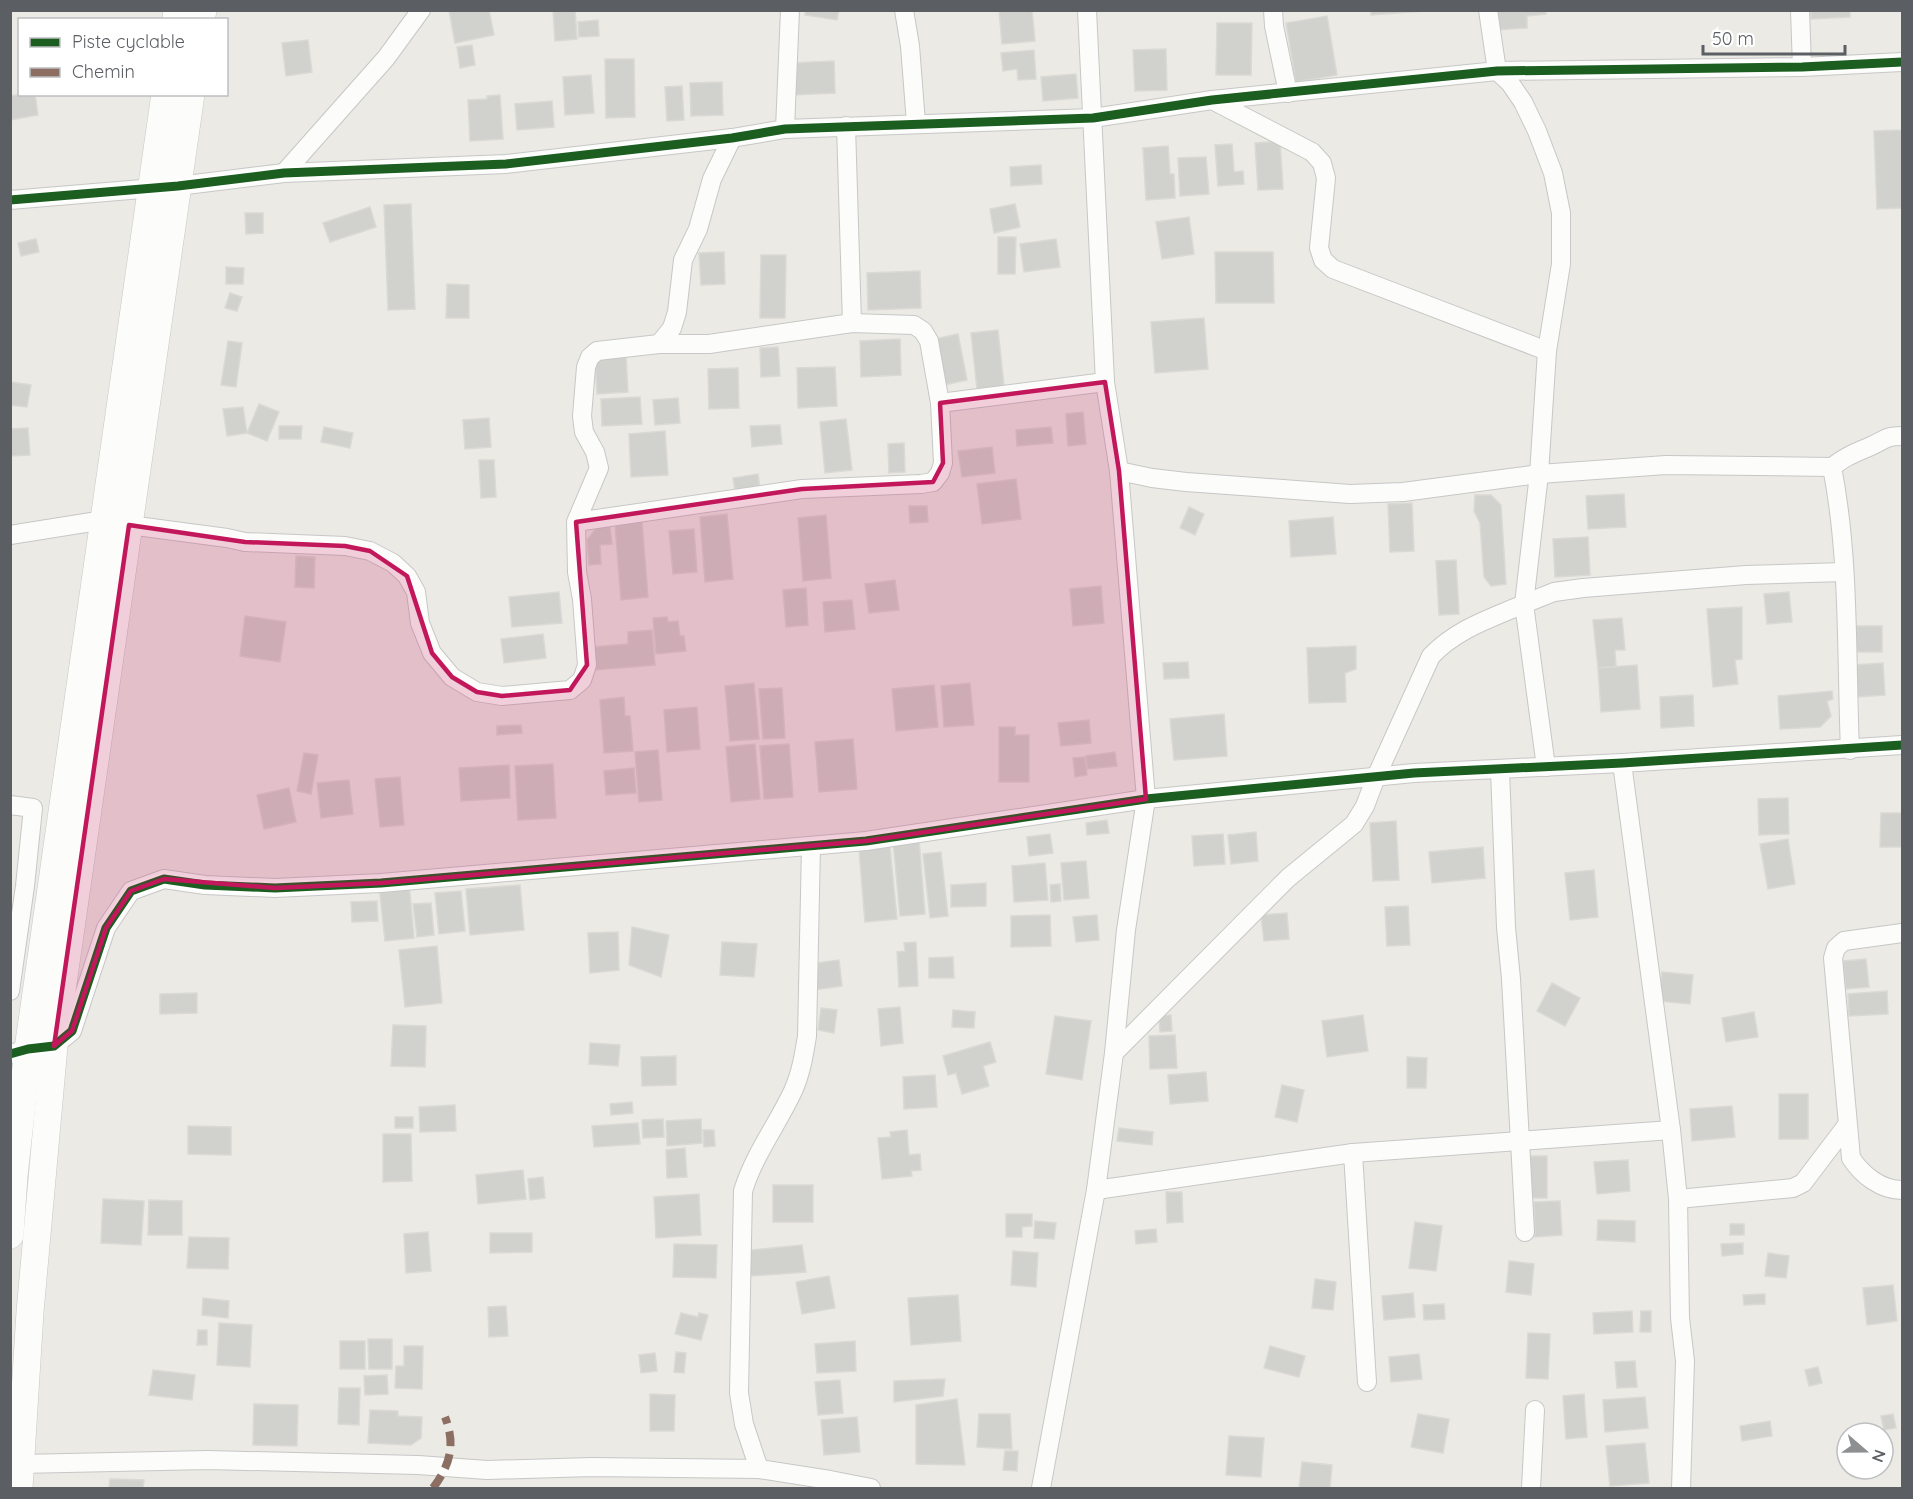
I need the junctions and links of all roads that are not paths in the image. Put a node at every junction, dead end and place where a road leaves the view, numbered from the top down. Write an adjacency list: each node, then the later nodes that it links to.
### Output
1 (421, 10): 20 (street)
2 (790, 10): 18 (street)
3 (1088, 10): 15 (street)
4 (1273, 10): 11 (street)
5 (1488, 10): 10 (street)
6 (1800, 10): 9 (street)
7 (903, 11): 16 (street)
8 (1902, 62): 9 (street)
9 (1803, 68): 10 (street)
10 (1497, 71): 11 (street); 25 (street)
11 (1288, 93): 14 (street)
12 (165, 96): 21 (main road)
13 (190, 96): 21 (main road)
14 (1212, 100): 15 (street); 25 (street)
15 (1093, 118): 16 (street); 26 (street)
16 (916, 123): 17 (street)
17 (846, 126): 18 (street); 23 (street)
18 (785, 129): 19 (street)
19 (732, 138): 20 (street); 24 (street)
20 (284, 173): 21 (street)
21 (165, 188): 22 (street); 32 (main road)
22 (10, 200)
23 (852, 323): 24 (street); 27 (street)
24 (659, 344): 33 (street)
25 (1547, 351): 31 (street)
26 (1106, 382): 27 (street); 30 (street)
27 (940, 403): 33 (street)
28 (1902, 436): 29 (street)
29 (1832, 467): 31 (street); 35 (street)
30 (1119, 471): 31 (street); 43 (street)
31 (1539, 474): 36 (street)
32 (117, 522): 33 (street); 34 (street); 46 (main road); 50 (main road)
33 (576, 522)
34 (10, 535)
35 (1844, 572): 36 (street); 38 (street)
36 (1524, 603): 40 (street); 42 (street)
37 (1902, 745): 38 (street)
38 (1850, 750): 39 (street)
39 (1622, 763): 40 (street); 54 (street)
40 (1546, 767): 41 (street)
41 (1500, 770): 42 (street); 55 (street)
42 (1376, 777): 43 (street); 52 (street)
43 (1146, 799): 47 (street); 52 (street)
44 (10, 805): 45 (street)
45 (33, 808): 46 (street); 49 (street)
46 (61, 814): 51 (main road)
47 (811, 846): 50 (street); 64 (street)
48 (1902, 933): 53 (street)
49 (10, 991)
50 (54, 1046): 51 (street); 65 (main road)
51 (19, 1052): 61 (main road)
52 (1114, 1053): 57 (street)
53 (1847, 1125): 58 (street); 59 (street)
54 (1671, 1130): 55 (street); 59 (street)
55 (1521, 1142): 56 (street); 60 (street)
56 (1353, 1153): 57 (street); 62 (street)
57 (1096, 1190): 67 (street)
58 (1902, 1190)
59 (1678, 1199): 69 (street)
60 (1525, 1232)
61 (10, 1235)
62 (1366, 1382)
63 (1535, 1410): 68 (street)
64 (759, 1470): 65 (street); 66 (street)
65 (16, 1473)
66 (871, 1488)
67 (1041, 1488)
68 (1531, 1488)
69 (1681, 1488)

